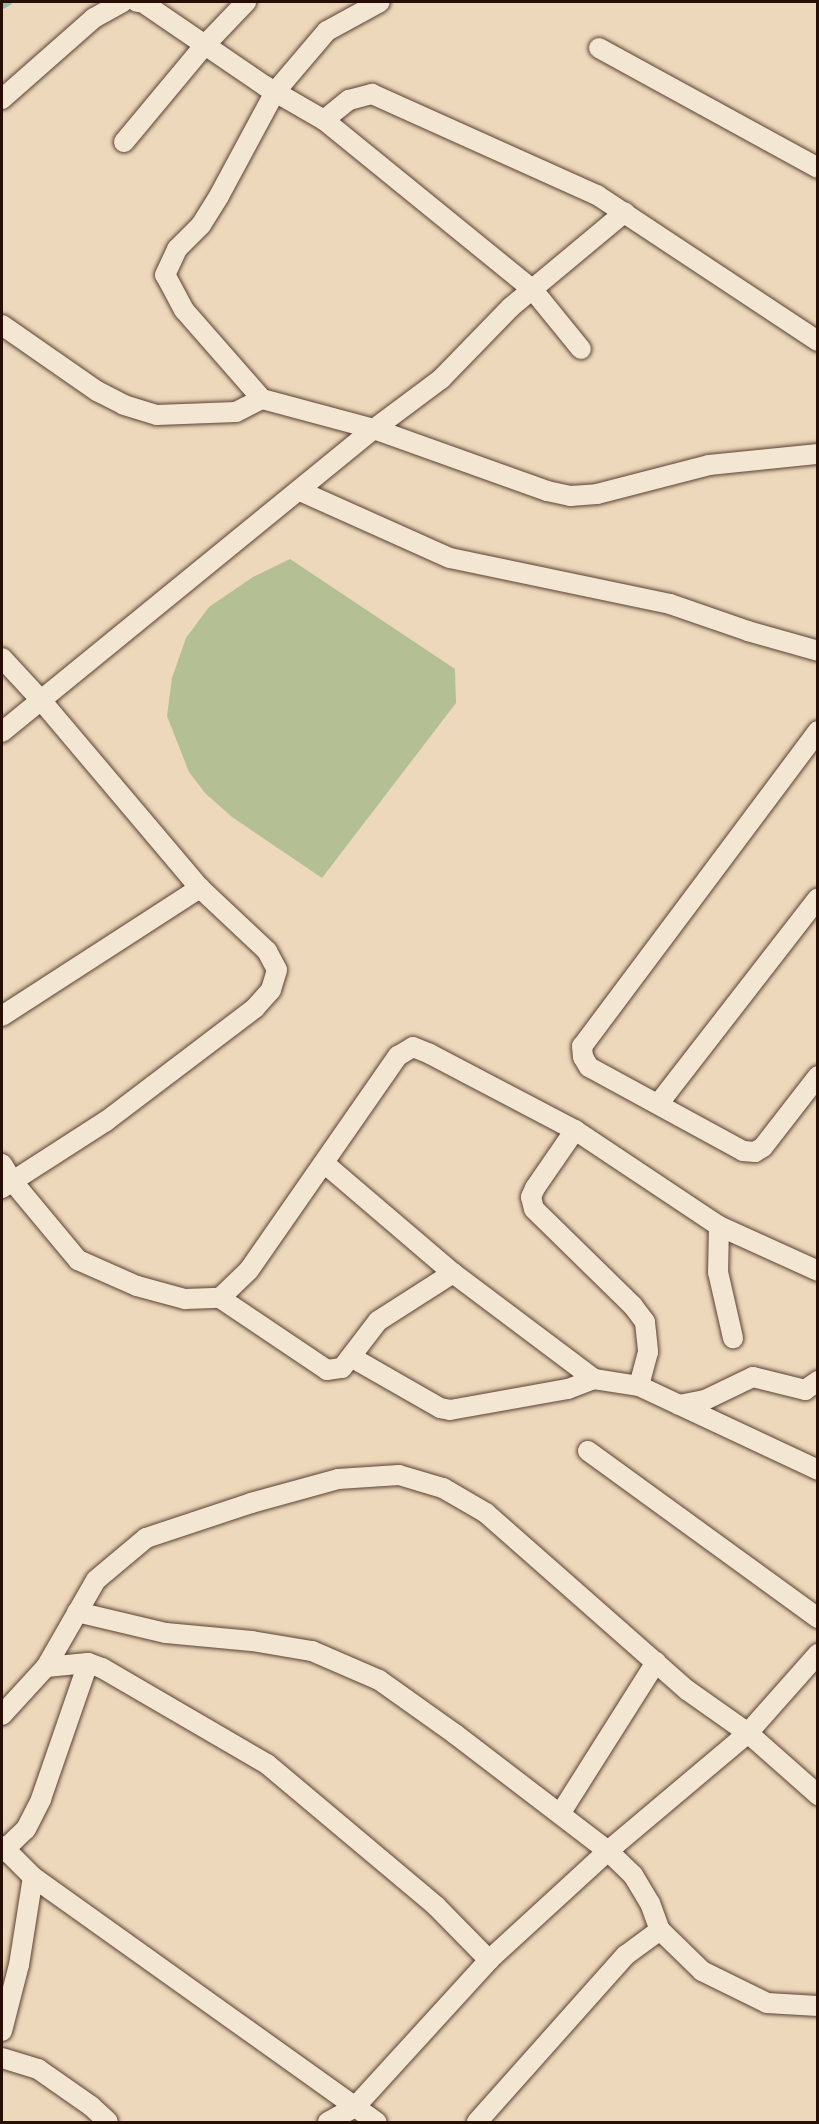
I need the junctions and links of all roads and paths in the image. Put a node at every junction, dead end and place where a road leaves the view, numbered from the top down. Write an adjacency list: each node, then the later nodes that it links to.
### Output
1 (123, 2): 8 (street)
2 (137, 2): 5 (street)
3 (246, 2): 5 (street)
4 (380, 2): 7 (street)
5 (204, 46): 7 (street); 10 (street)
6 (599, 48): 11 (street)
7 (275, 92): 9 (street); 17 (street)
8 (2, 99)
9 (324, 120): 12 (street); 13 (street)
10 (124, 142)
11 (816, 165)
12 (625, 212): 13 (street); 15 (street)
13 (533, 290): 16 (street); 18 (street)
14 (2, 325): 17 (street)
15 (818, 340)
16 (581, 349)
17 (262, 399): 18 (street)
18 (374, 429): 19 (street); 20 (street)
19 (818, 454)
20 (300, 491): 21 (street); 23 (street)
21 (818, 651)
22 (2, 658): 23 (street)
23 (40, 699): 25 (street); 26 (street)
24 (818, 731): 30 (street)
25 (2, 732)
26 (200, 888): 28 (street); 34 (street)
27 (818, 898): 30 (street)
28 (2, 1016)
29 (818, 1076): 30 (street)
30 (659, 1104)
31 (575, 1130): 32 (street); 35 (street); 43 (street)
32 (324, 1163): 37 (street); 38 (street)
33 (2, 1164): 34 (street)
34 (7, 1185): 38 (street)
35 (719, 1226): 36 (street); 39 (street)
36 (818, 1271)
37 (453, 1273): 40 (street); 41 (street)
38 (220, 1298): 40 (street)
39 (733, 1338)
40 (351, 1357): 41 (street)
41 (594, 1379): 43 (street)
42 (818, 1381): 44 (street)
43 (639, 1386): 44 (street)
44 (679, 1405): 46 (street)
45 (588, 1451): 48 (street)
46 (818, 1470)
47 (77, 1612): 50 (street); 52 (street); 56 (street)
48 (818, 1618)
49 (818, 1654): 54 (street)
50 (656, 1662): 54 (street); 56 (street)
51 (88, 1663): 52 (street); 57 (street); 61 (street)
52 (46, 1667): 53 (street)
53 (2, 1714)
54 (748, 1733): 55 (street); 58 (street)
55 (818, 1795)
56 (560, 1814): 58 (street)
57 (2, 1849): 59 (street)
58 (608, 1851): 60 (street); 61 (street)
59 (33, 1877): 63 (street); 65 (street)
60 (660, 1930): 62 (street); 69 (street)
61 (489, 1960): 65 (street)
62 (818, 2006)
63 (2, 2031)
64 (2, 2058): 66 (street)
65 (355, 2107): 67 (street); 68 (street)
66 (108, 2122)
67 (328, 2122)
68 (376, 2122)
69 (477, 2122)

